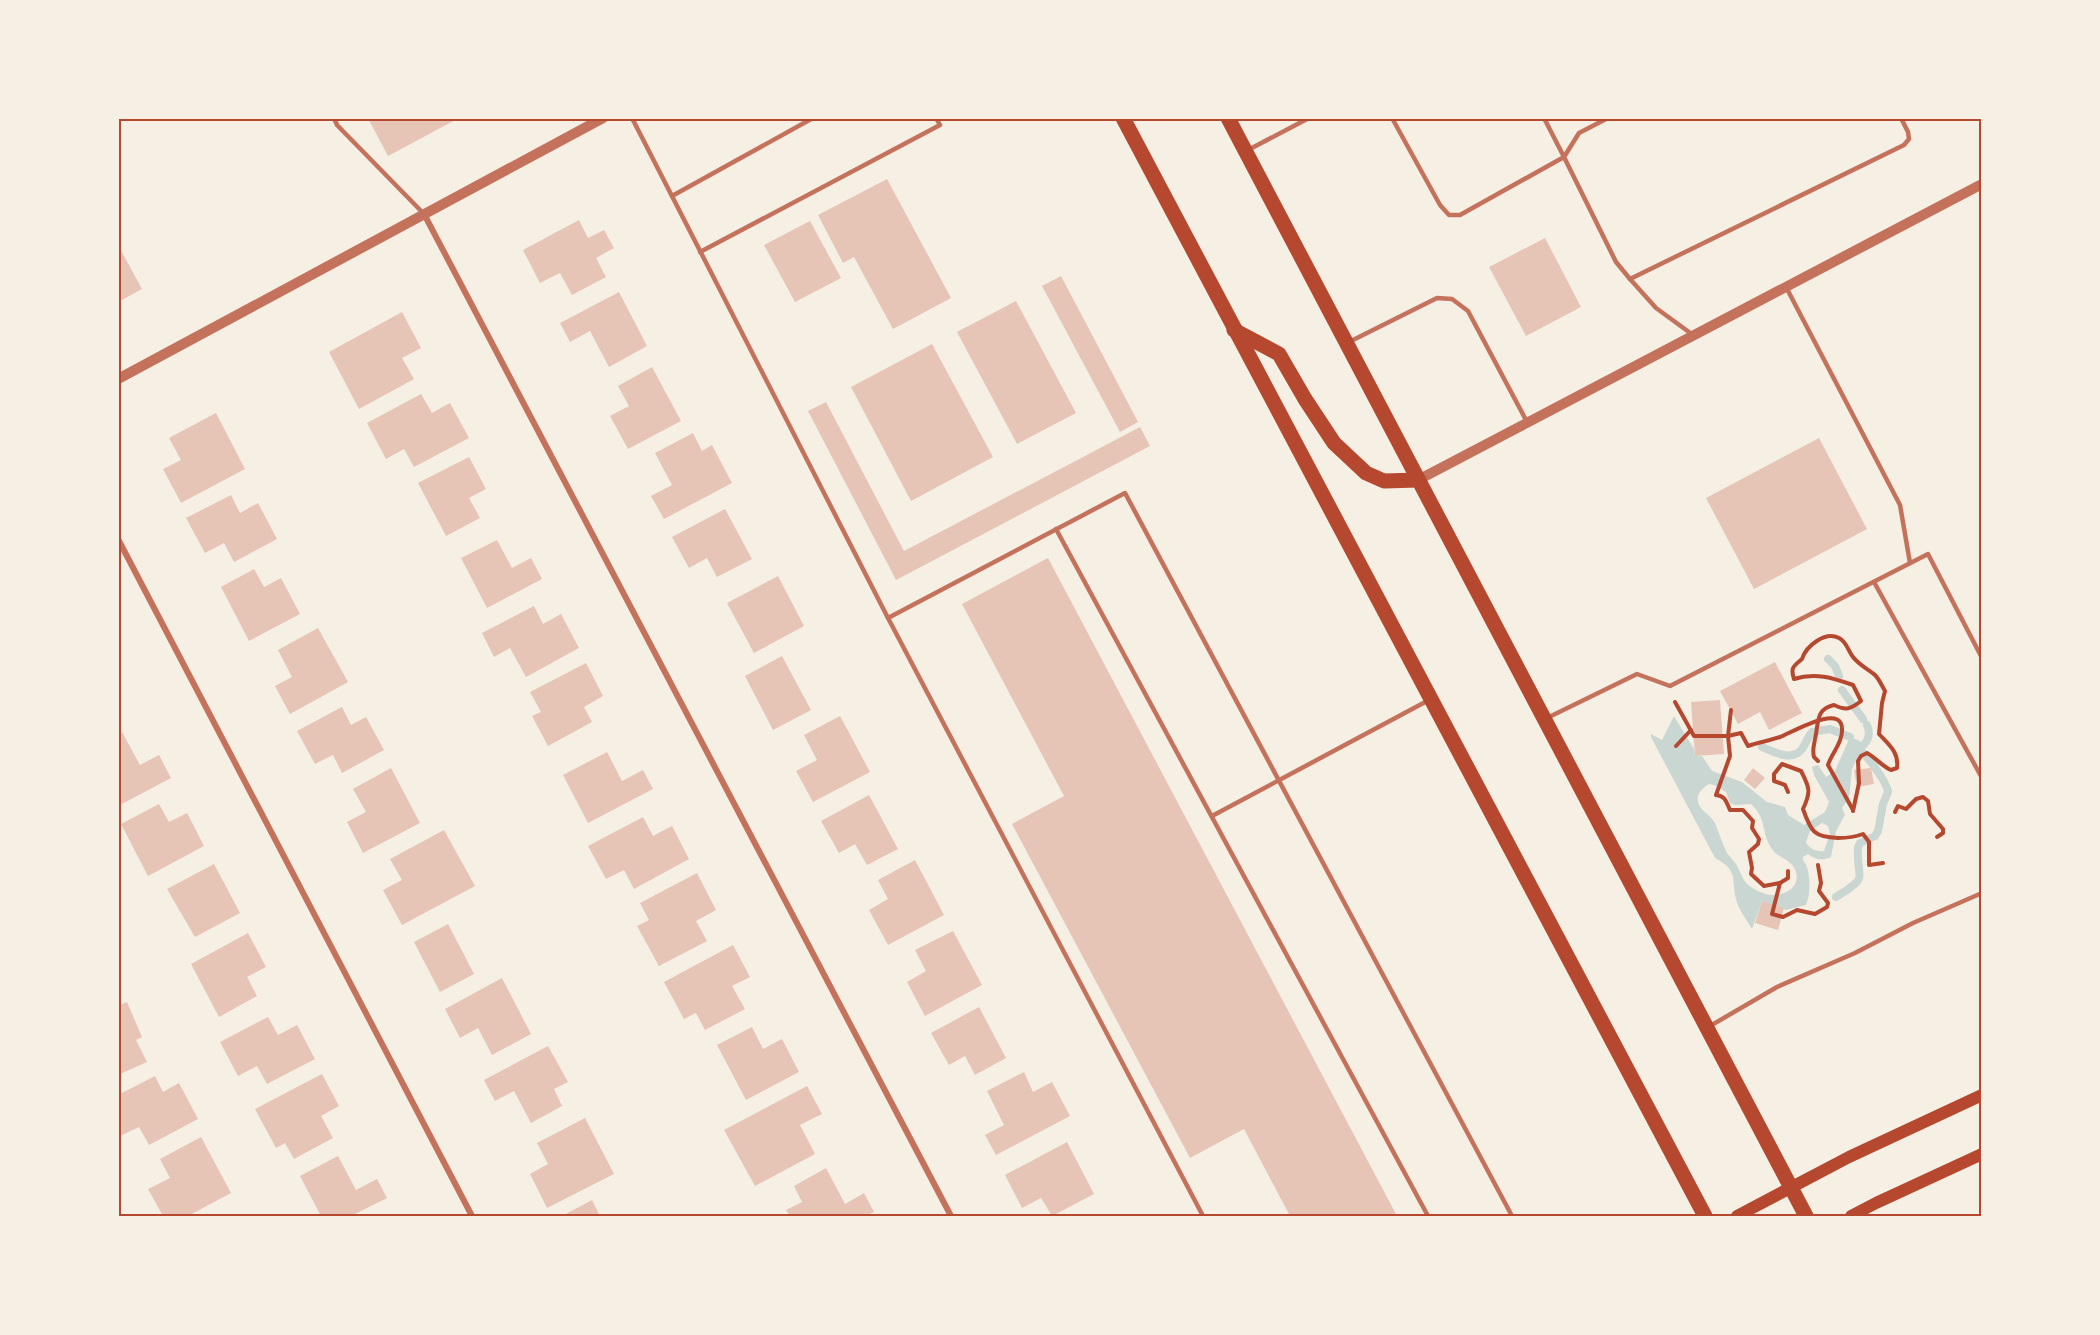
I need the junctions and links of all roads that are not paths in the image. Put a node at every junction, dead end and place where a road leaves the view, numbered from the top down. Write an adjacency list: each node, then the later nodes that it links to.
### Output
1 (334, 118): 17 (lane)
2 (632, 118): 16 (lane)
3 (813, 118): 16 (lane)
4 (936, 118): 18 (lane)
5 (1123, 118): 21 (main road)
6 (1228, 118): 13 (main road)
7 (1309, 118): 13 (lane)
8 (1392, 118): 14 (lane)
9 (1544, 118): 14 (lane)
10 (1608, 118): 14 (lane)
11 (1901, 118): 19 (lane)
12 (600, 119): 17 (street)
13 (1245, 152): 23 (main road)
14 (1564, 157): 19 (lane)
15 (1982, 184): 20 (street)
16 (672, 196): 18 (lane)
17 (424, 214): 24 (street); 44 (street)
18 (700, 252): 31 (lane)
19 (1630, 279): 22 (lane)
20 (1786, 287): 22 (street); 29 (lane)
21 (1234, 330): 26 (main road); 33 (main road)
22 (1693, 335): 25 (street)
23 (1347, 344): 25 (lane); 26 (main road)
24 (118, 379)
25 (1527, 423): 26 (street)
26 (1418, 480): 34 (main road)
27 (1056, 529): 31 (lane); 36 (lane); 37 (lane)
28 (118, 539): 43 (street)
29 (1910, 563): 30 (lane); 32 (lane)
30 (1874, 582): 34 (lane); 35 (lane)
31 (888, 618): 45 (lane)
32 (1982, 658)
33 (1431, 699): 36 (lane); 48 (main road)
34 (1545, 719): 39 (main road)
35 (1982, 778)
36 (1279, 781): 37 (lane); 47 (lane)
37 (1212, 816): 46 (lane)
38 (1982, 893): 39 (lane)
39 (1707, 1027): 42 (main road)
40 (1982, 1095): 42 (main road)
41 (1982, 1154): 51 (main road)
42 (1792, 1188): 49 (main road); 50 (main road)
43 (472, 1216)
44 (951, 1216)
45 (1203, 1216)
46 (1428, 1216)
47 (1512, 1216)
48 (1705, 1216)
49 (1737, 1216)
50 (1806, 1216)
51 (1851, 1216)

